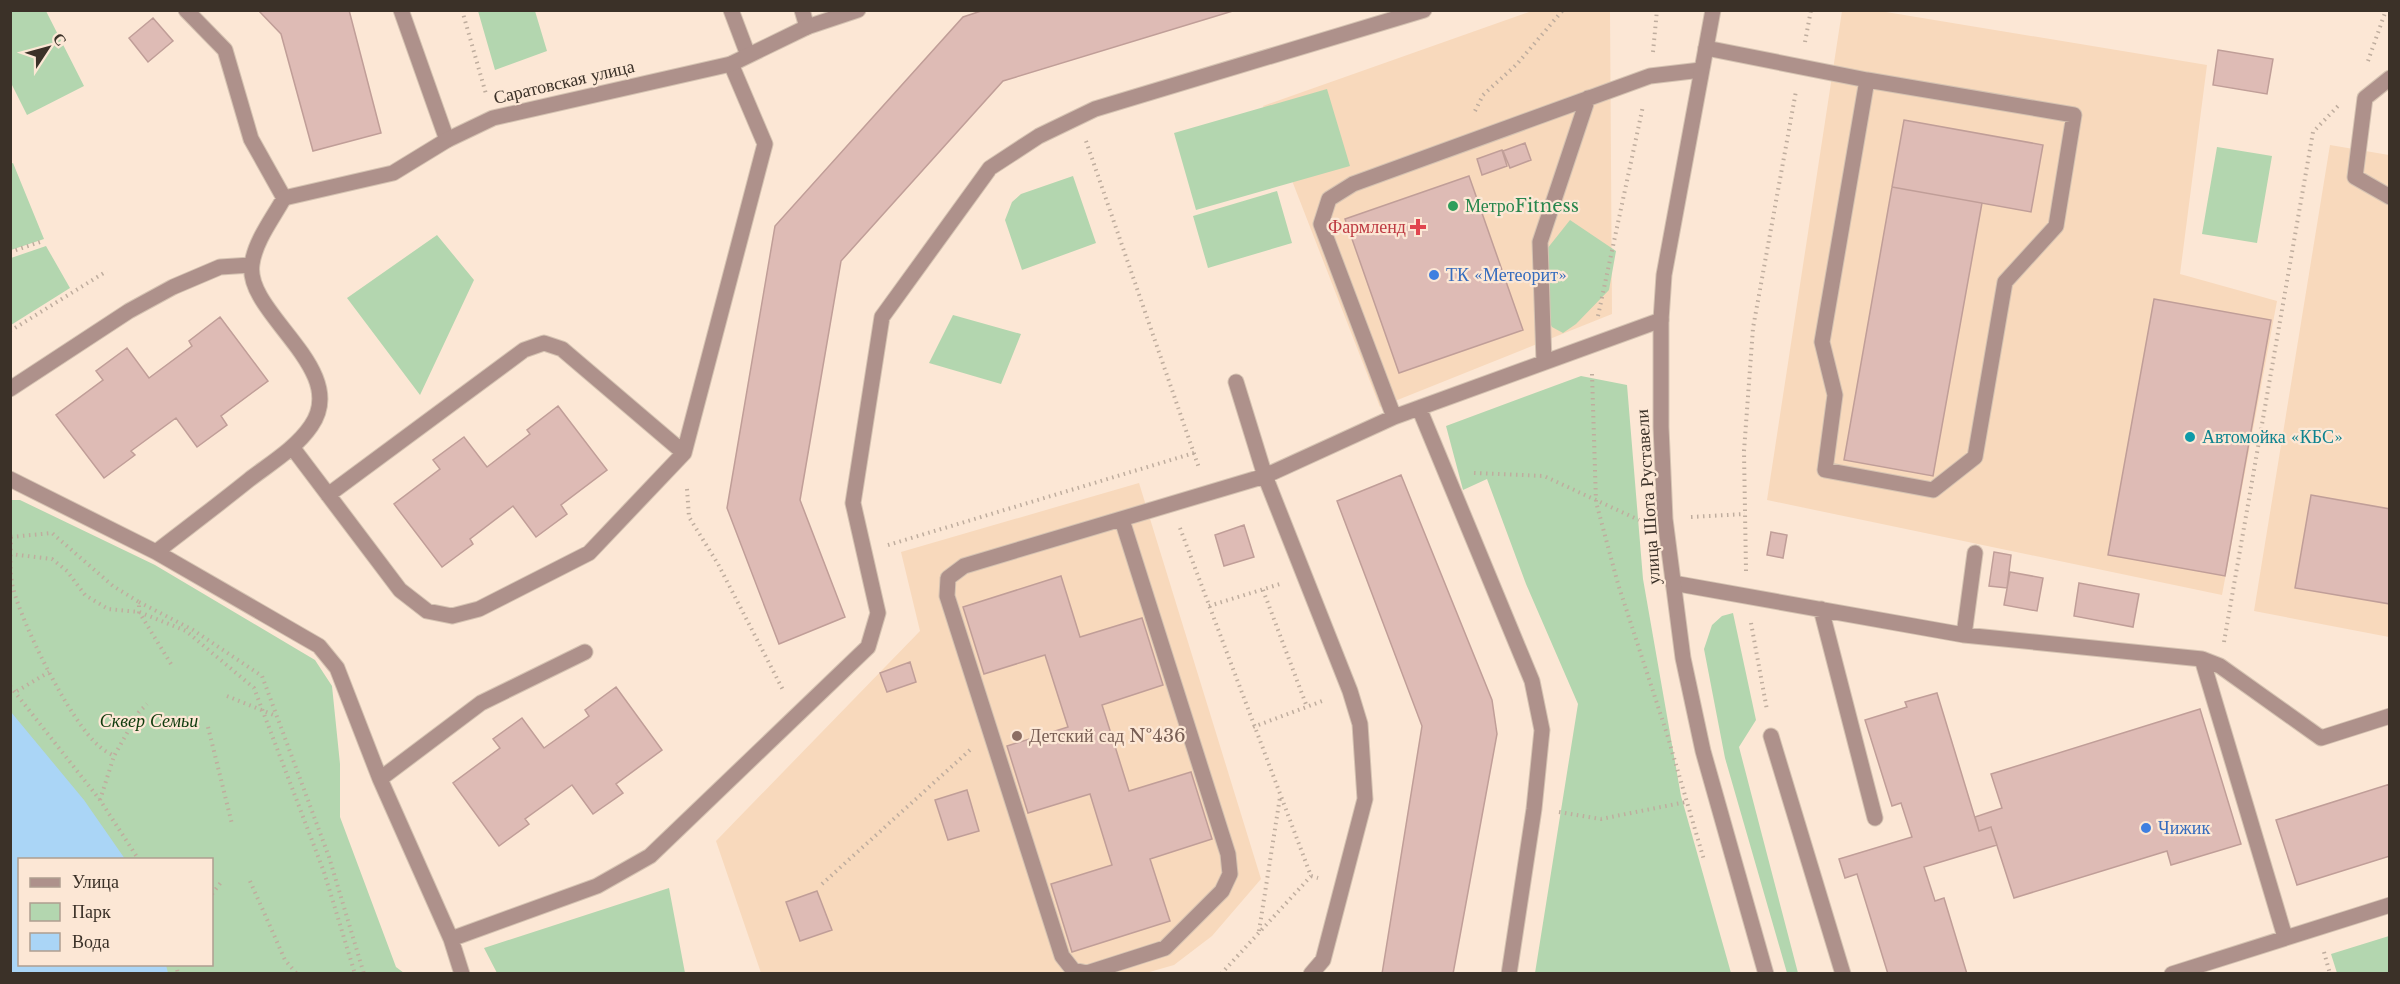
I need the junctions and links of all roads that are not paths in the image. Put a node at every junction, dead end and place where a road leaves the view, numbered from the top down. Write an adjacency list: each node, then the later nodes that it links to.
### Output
1 (186, 10): 18 (street)
2 (400, 10): 16 (street)
3 (731, 10): 10 (street)
4 (802, 10): 8 (street)
5 (858, 10): 8 (street, Саратовская улица)
6 (1424, 10): 45 (street)
7 (1713, 10): 9 (street, улица Шота Руставели)
8 (807, 27): 10 (street, Саратовская улица)
9 (1706, 48): 12 (street, улица Шота Руставели); 14 (street)
10 (748, 56): 11 (street, Саратовская улица)
11 (731, 64): 16 (street, Саратовская улица); 27 (street)
12 (1701, 70): 15 (street); 20 (street, улица Шота Руставели)
13 (2390, 78): 17 (street)
14 (1867, 80): 14 (street)
15 (1588, 98): 21 (street); 25 (street)
16 (447, 140): 18 (street, Саратовская улица)
17 (2390, 197)
18 (284, 198): 19 (street)
19 (251, 265): 23 (street); 26 (street)
20 (1660, 320): 21 (street); 34 (street, улица Шота Руставели)
21 (1544, 362): 24 (street)
22 (1236, 382): 28 (street)
23 (10, 389)
24 (1419, 408): 25 (street); 48 (street)
25 (1394, 417): 28 (street)
26 (292, 447): 30 (street); 32 (street)
27 (684, 453): 30 (street); 30 (street)
28 (1265, 476): 31 (street); 47 (street)
29 (10, 479): 32 (street)
30 (328, 495)
31 (1122, 520): 31 (street)
32 (156, 552): 41 (street)
33 (1975, 553): 36 (street)
34 (1673, 583): 35 (street); 49 (street, улица Шота Руставели)
35 (1821, 609): 36 (street); 42 (street)
36 (1964, 635): 38 (street)
37 (585, 652): 41 (street)
38 (2202, 659): 39 (street); 44 (street)
39 (2390, 716)
40 (1771, 736): 50 (street)
41 (380, 779): 45 (street)
42 (1875, 818)
43 (2390, 905): 44 (street)
44 (2285, 937): 51 (street)
45 (451, 939): 46 (street)
46 (462, 974)
47 (1311, 974)
48 (1509, 974)
49 (1766, 974)
50 (1843, 974)
51 (2172, 974)

